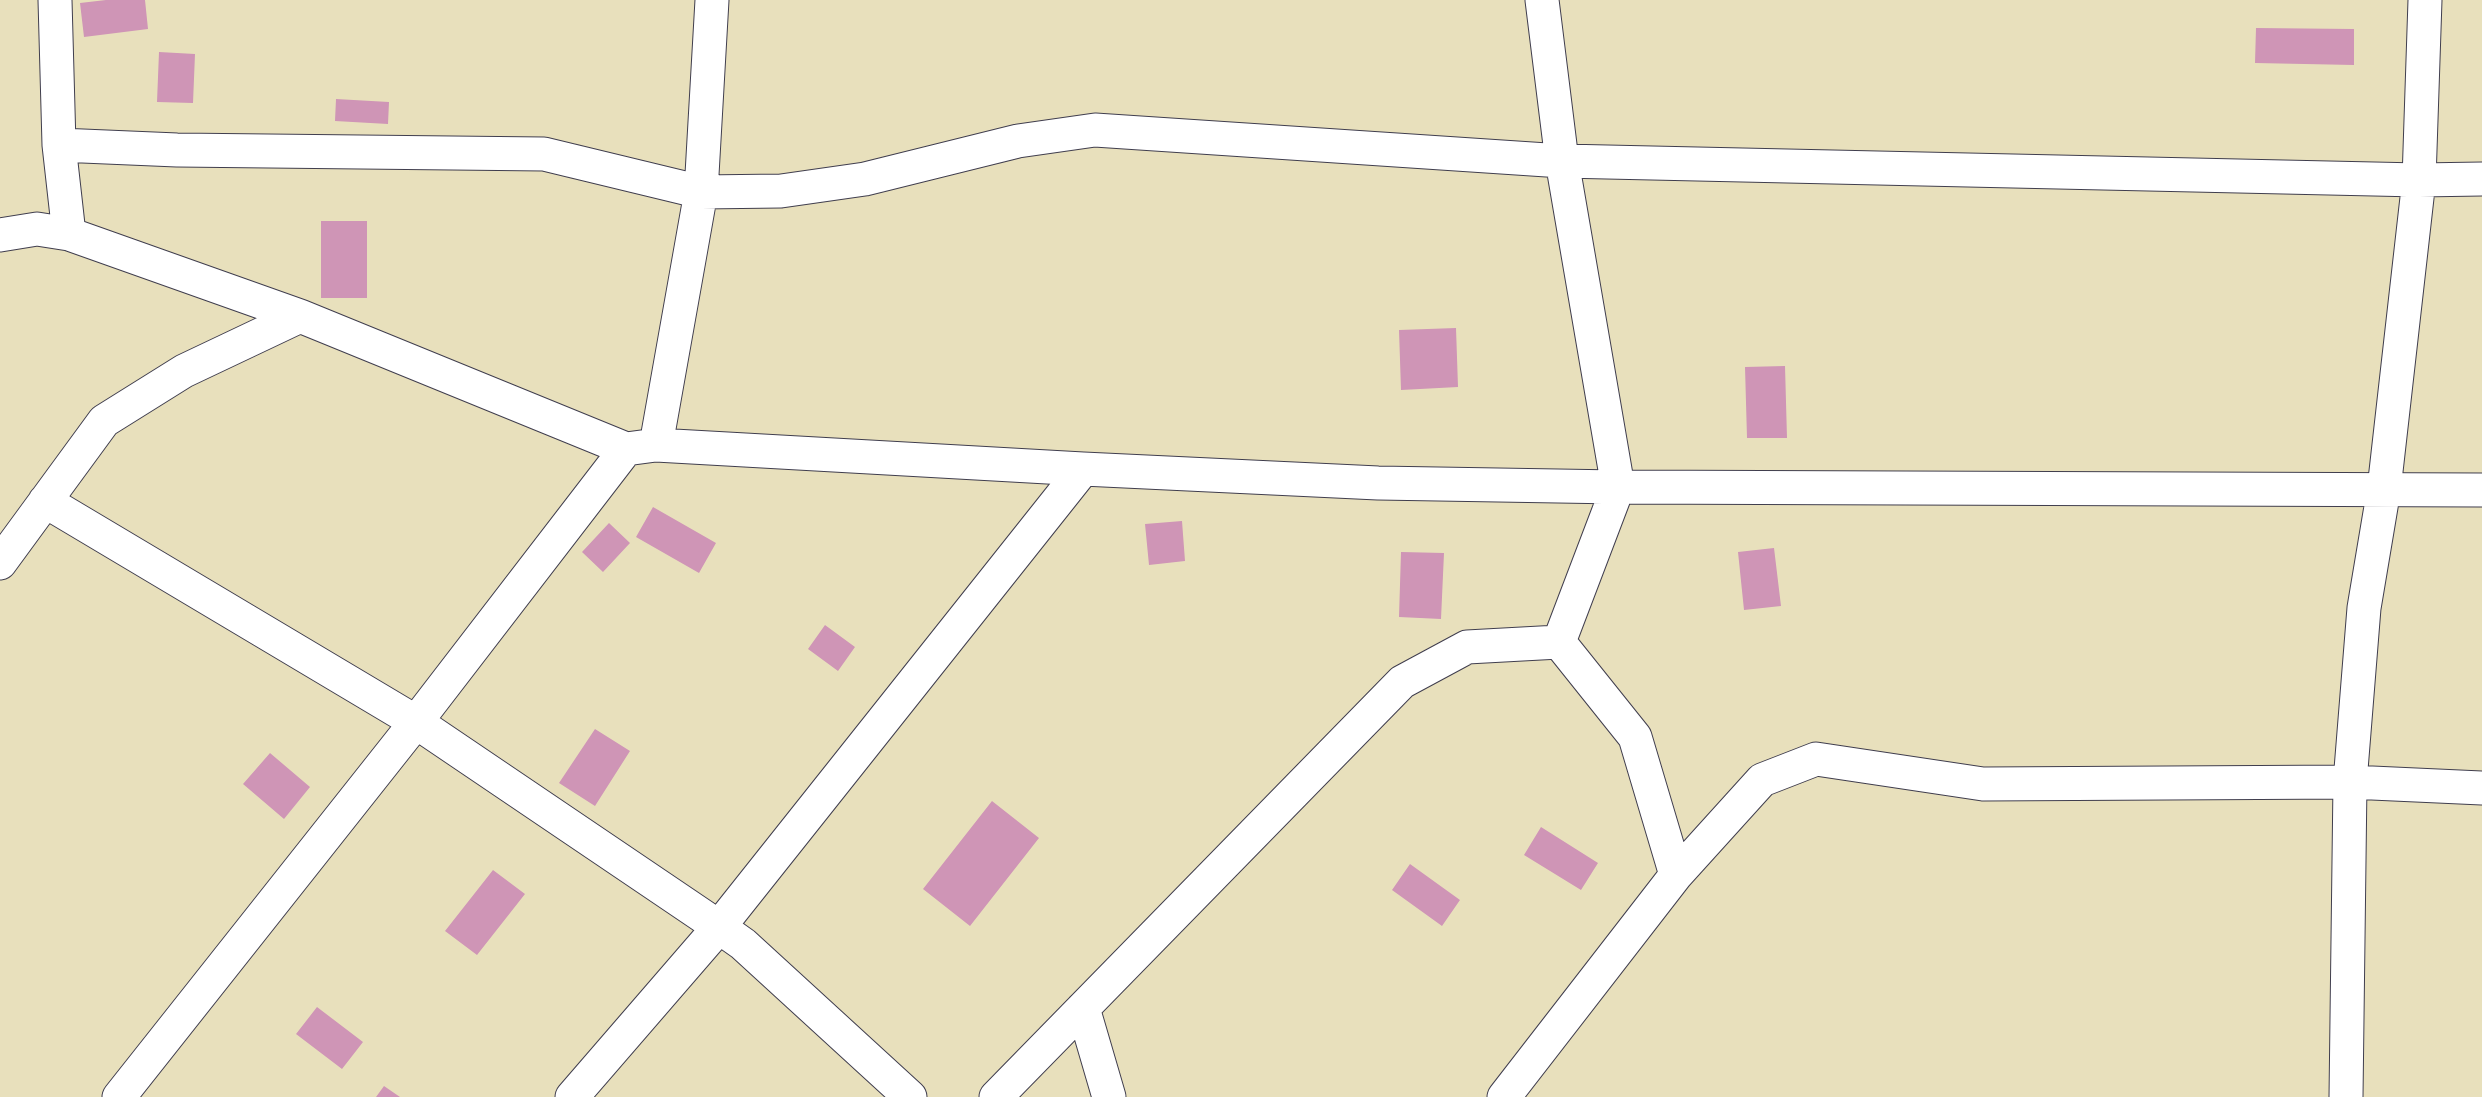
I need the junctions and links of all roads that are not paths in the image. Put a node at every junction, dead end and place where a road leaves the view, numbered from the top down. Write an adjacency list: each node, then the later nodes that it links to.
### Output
1 (55, 0): 5 (street)
2 (712, 0): 9 (street)
3 (1542, 0): 6 (street)
4 (2425, 0): 8 (street)
5 (59, 145): 9 (street); 10 (street)
6 (1562, 161): 8 (street); 9 (street); 15 (street)
7 (2482, 179): 8 (street)
8 (2419, 180): 16 (street)
9 (701, 192): 13 (street)
10 (69, 234): 11 (street); 12 (street)
11 (0, 235)
12 (300, 316): 13 (street); 18 (street)
13 (641, 447): 14 (street); 21 (street)
14 (1083, 469): 15 (street); 25 (street)
15 (1618, 487): 16 (street); 20 (street)
16 (2384, 489): 17 (street); 22 (street)
17 (2482, 490)
18 (45, 501): 19 (street); 21 (street)
19 (0, 563)
20 (1559, 642): 24 (street); 26 (street)
21 (416, 722): 25 (street); 27 (street)
22 (2350, 782): 23 (street); 24 (street); 33 (street)
23 (2482, 788)
24 (1676, 875): 32 (street)
25 (719, 927): 28 (street); 29 (street)
26 (1083, 1008): 30 (street); 31 (street)
27 (119, 1097)
28 (572, 1097)
29 (910, 1097)
30 (996, 1097)
31 (1110, 1097)
32 (1504, 1097)
33 (2346, 1097)

